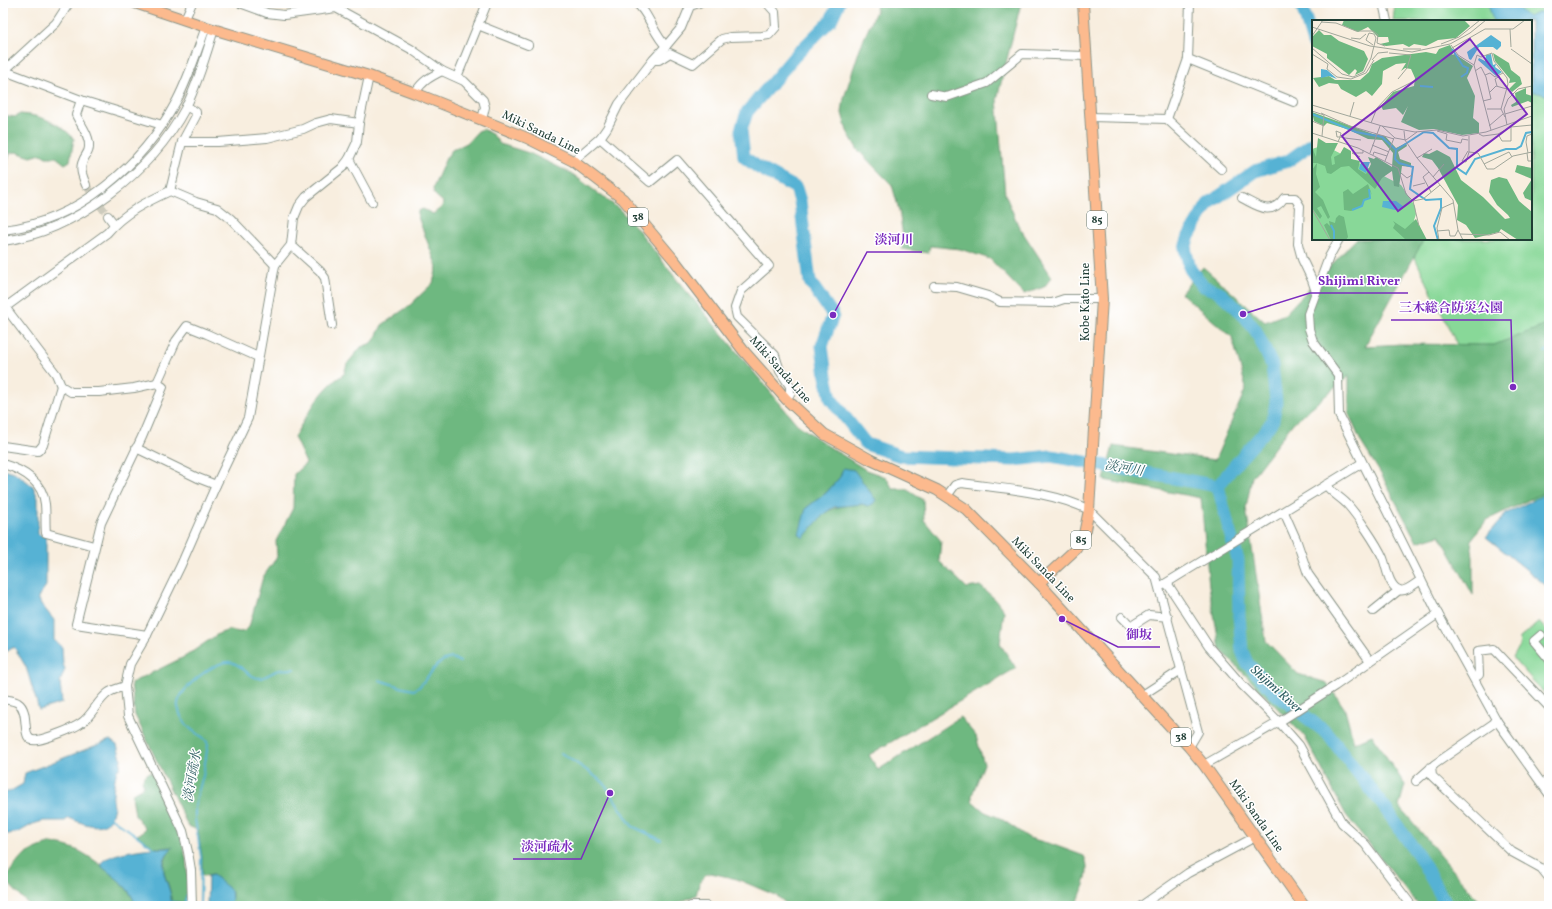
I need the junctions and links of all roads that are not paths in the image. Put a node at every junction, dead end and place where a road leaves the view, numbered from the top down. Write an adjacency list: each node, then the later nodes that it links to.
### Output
1 (69, 3): 22 (street)
2 (136, 3): 13 (main road, Miki Sanda Line / 38)
3 (192, 3): 13 (street)
4 (240, 3): 12 (street)
5 (487, 3): 15 (street)
6 (636, 3): 18 (street)
7 (699, 3): 18 (street)
8 (767, 3): 21 (street)
9 (1083, 3): 19 (main road, Kobe Kato Line / 85)
10 (1190, 3): 20 (street)
11 (1383, 3): 14 (street)
12 (337, 6): 23 (street)
13 (185, 19): 16 (main road, Miki Sanda Line / 38)
14 (1387, 20)
15 (478, 25): 17 (street); 25 (street)
16 (210, 28): 24 (main road, Miki Sanda Line / 38); 30 (street); 35 (street)
17 (528, 45)
18 (666, 46): 21 (street)
19 (1086, 56): 27 (street); 31 (main road, Kobe Kato Line / 85)
20 (1188, 59): 29 (street); 32 (street)
21 (653, 60): 36 (street)
22 (5, 68): 28 (street)
23 (442, 71): 25 (street); 26 (street)
24 (369, 76): 26 (main road, Miki Sanda Line / 38); 34 (street)
25 (457, 77): 33 (street)
26 (415, 93): 33 (main road, Miki Sanda Line / 38)
27 (931, 94)
28 (81, 100): 35 (street); 41 (street)
29 (1294, 102)
30 (186, 106): 37 (street); 49 (street)
31 (1091, 117): 32 (street); 54 (main road, Kobe Kato Line / 85)
32 (1167, 119): 40 (street)
33 (482, 120): 39 (main road, Miki Sanda Line / 38)
34 (359, 123): 37 (street); 38 (street)
35 (162, 125): 47 (street)
36 (600, 138): 39 (street); 60 (street)
37 (182, 142): 42 (street)
38 (349, 159): 44 (street); 50 (street)
39 (573, 161): 60 (main road, Miki Sanda Line / 38)
40 (1221, 169)
41 (86, 185)
42 (170, 191): 46 (street); 51 (street)
43 (1242, 198): 53 (street)
44 (372, 202)
45 (108, 216): 46 (street)
46 (114, 224): 55 (street)
47 (3, 230)
48 (1338, 240): 53 (street)
49 (3, 241)
50 (291, 245): 51 (street); 56 (street)
51 (275, 265): 57 (street)
52 (934, 286): 54 (street)
53 (1316, 292): 63 (street)
54 (1102, 299): 68 (main road, Kobe Kato Line / 85)
55 (4, 308): 59 (street)
56 (332, 325)
57 (258, 357): 58 (street); 65 (street)
58 (157, 383): 59 (street); 62 (street)
59 (61, 386): 61 (street)
60 (786, 399): 67 (main road, Miki Sanda Line / 38)
61 (3, 446)
62 (136, 448): 65 (street); 70 (street)
63 (1362, 463): 66 (street); 71 (street)
64 (3, 464): 70 (street)
65 (216, 485): 79 (street)
66 (1326, 485): 69 (street); 74 (street)
67 (947, 496): 68 (street); 72 (main road, Miki Sanda Line / 38)
68 (1089, 510): 72 (main road, Kobe Kato Line / 85); 73 (street)
69 (1284, 512): 73 (street); 82 (street)
70 (94, 546): 79 (street)
71 (1421, 580): 74 (street); 76 (street)
72 (1039, 583): 86 (main road, Miki Sanda Line / 38)
73 (1163, 584): 78 (street); 90 (street)
74 (1399, 590): 75 (street)
75 (1373, 611)
76 (1438, 614): 82 (street); 84 (street)
77 (1122, 617): 78 (street)
78 (1168, 618): 83 (street)
79 (147, 635): 85 (street)
80 (1541, 635): 81 (street)
81 (1549, 659)
82 (1370, 661): 90 (street)
83 (1181, 670): 86 (street); 91 (street)
84 (1474, 678): 88 (street); 89 (street)
85 (125, 686): 87 (street); 98 (street)
86 (1141, 696): 91 (main road, Miki Sanda Line / 38)
87 (3, 698)
88 (1549, 707)
89 (1497, 721): 93 (street); 95 (street)
90 (1279, 722): 92 (street); 103 (street)
91 (1189, 747): 92 (main road, Miki Sanda Line / 38)
92 (1204, 765): 96 (main road, Miki Sanda Line / 38)
93 (1431, 767): 94 (street); 97 (street)
94 (1416, 781)
95 (1549, 794)
96 (1255, 837): 101 (street); 102 (main road, Miki Sanda Line / 38)
97 (1549, 878)
98 (192, 906)
99 (691, 906): 100 (street)
100 (706, 906)
101 (1141, 906)
102 (1304, 906)
103 (1412, 906)

